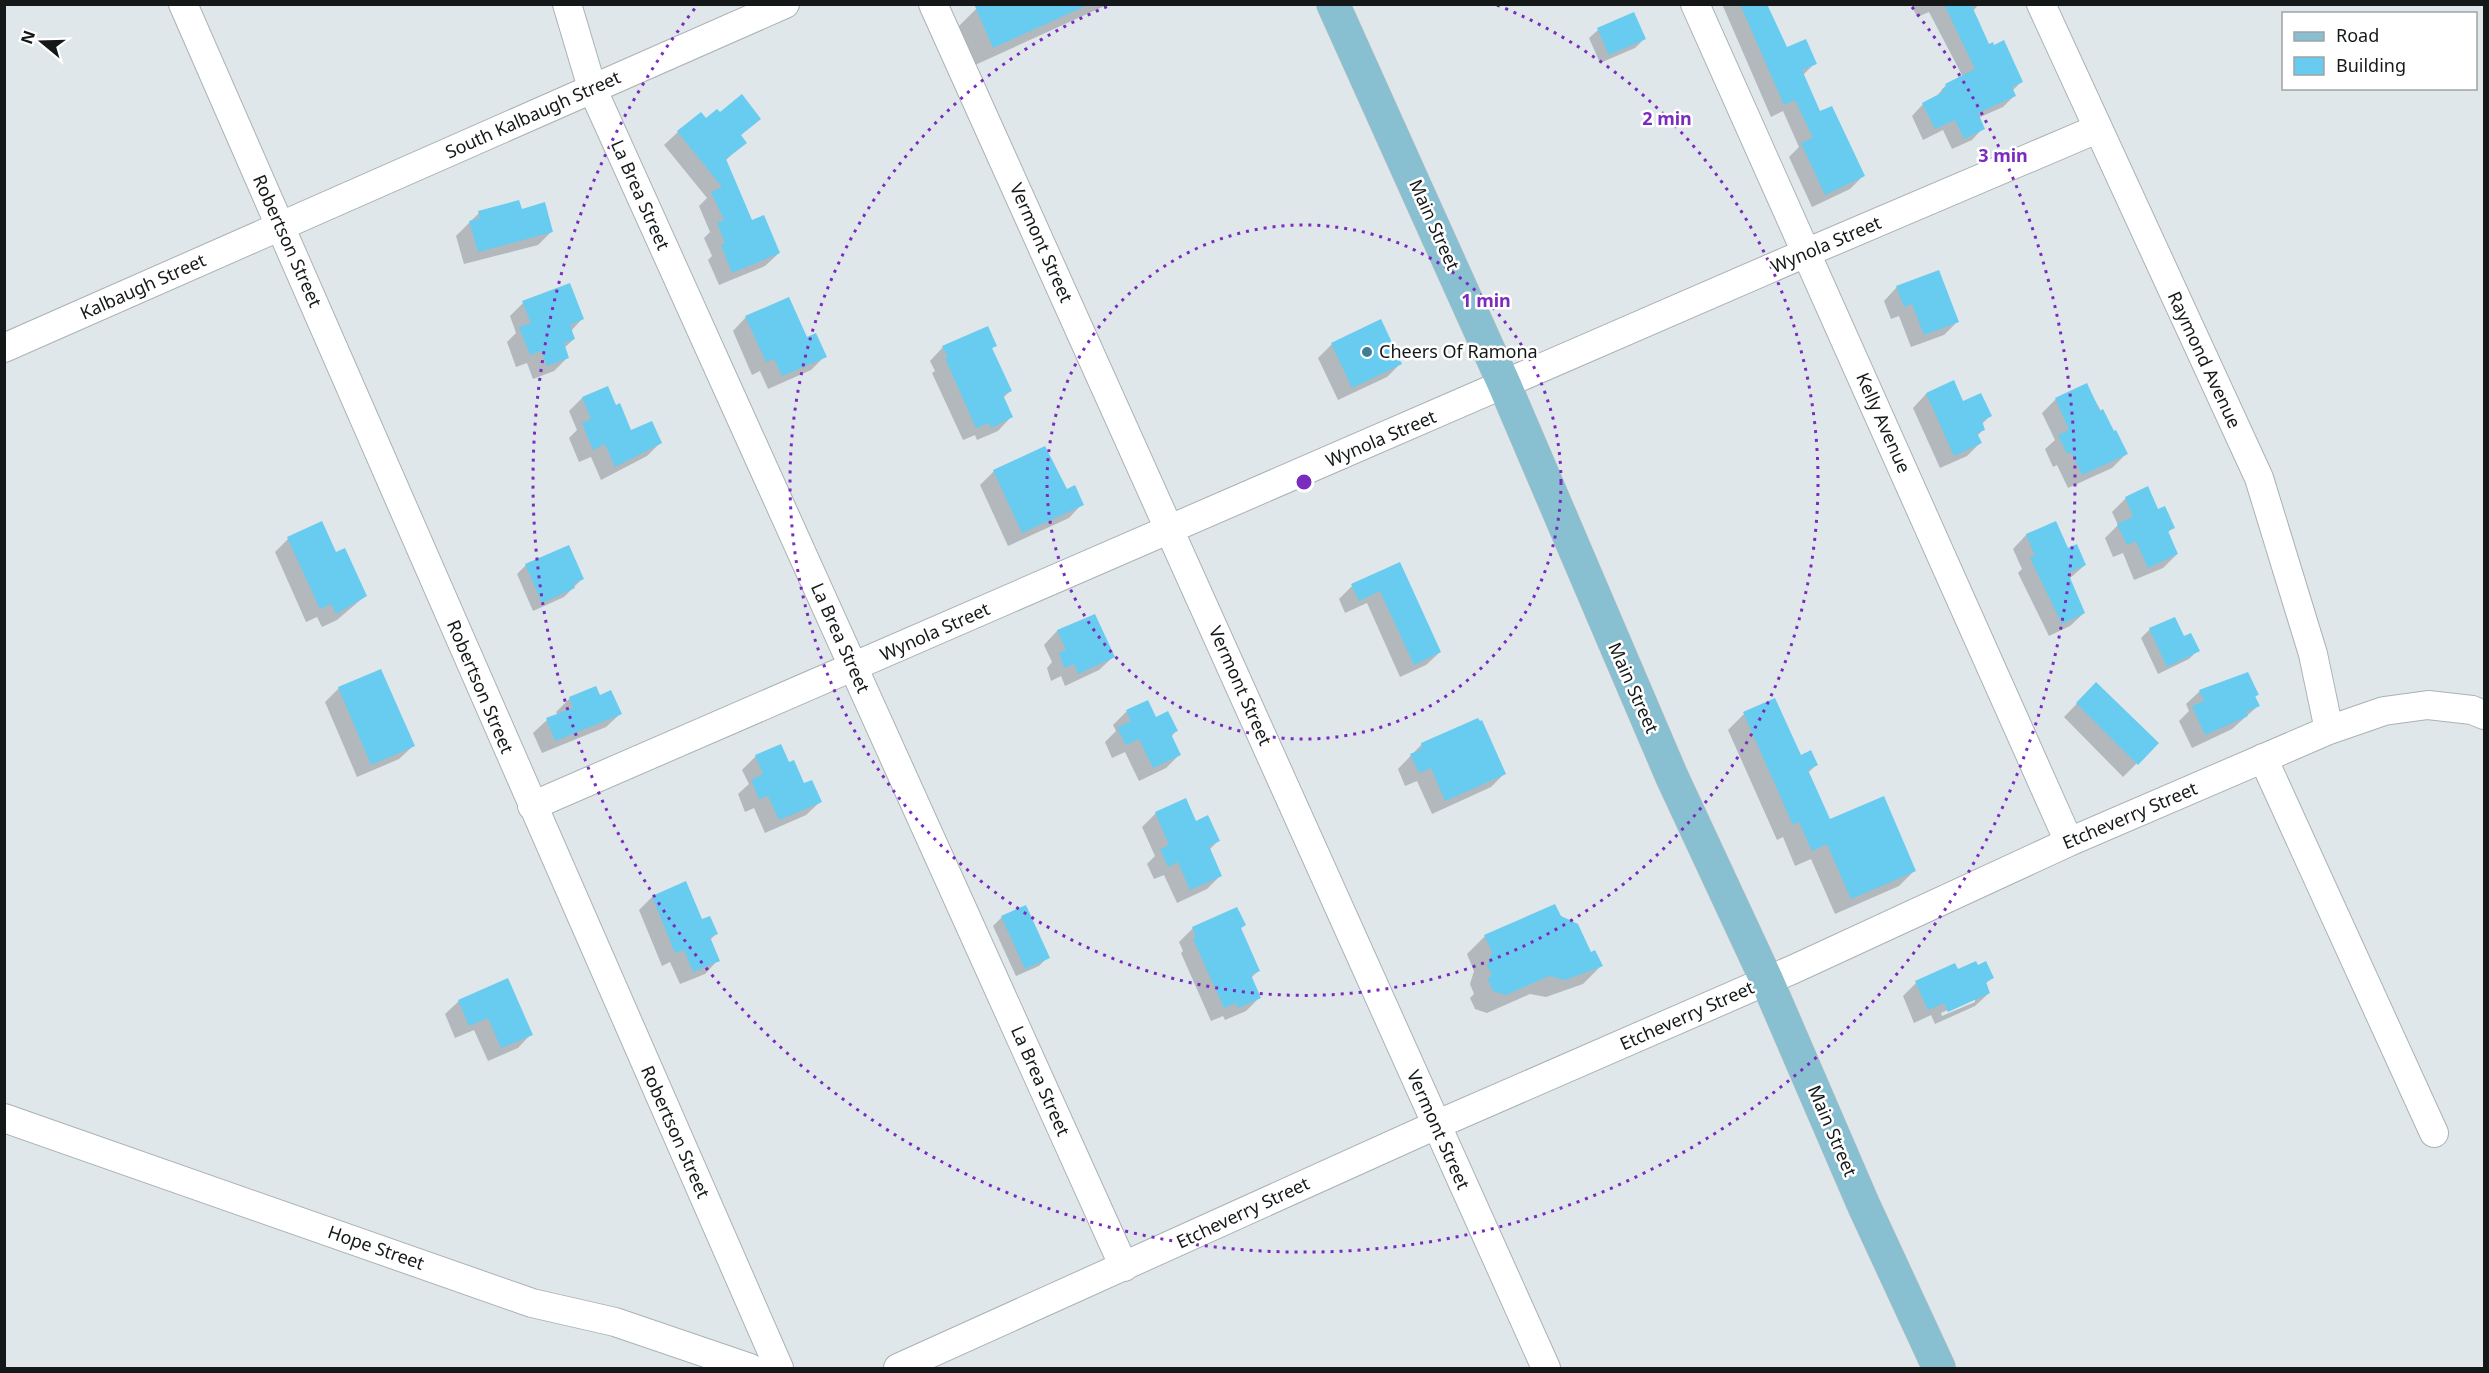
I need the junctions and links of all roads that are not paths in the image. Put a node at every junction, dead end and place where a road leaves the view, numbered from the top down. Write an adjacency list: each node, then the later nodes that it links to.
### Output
1 (183, 4): 10 (street, Robertson Street)
2 (567, 4): 8 (street, La Brea Street)
3 (785, 4): 8 (street, South Kalbaugh Street)
4 (933, 4): 14 (street, Vermont Street)
5 (1333, 4): 13 (main road, Main Street)
6 (1695, 4): 11 (street, Kelly Avenue)
7 (2042, 4): 9 (street, Raymond Avenue)
8 (592, 88): 10 (street, South Kalbaugh Street); 15 (street, La Brea Street)
9 (2097, 129): 11 (street, Wynola Street); 17 (street, Raymond Avenue)
10 (280, 226): 12 (street, Kalbaugh Street); 19 (street, Robertson Street)
11 (1808, 252): 13 (street, Wynola Street); 20 (street, Kelly Avenue)
12 (4, 348)
13 (1505, 386): 14 (street, Wynola Street); 21 (main road, Main Street)
14 (1170, 529): 15 (street, Wynola Street); 23 (street, Vermont Street)
15 (853, 668): 19 (street, Wynola Street); 25 (street, La Brea Street)
16 (2484, 715): 17 (street, Etcheverry Street)
17 (2329, 730): 18 (street, Etcheverry Street)
18 (2264, 758): 20 (street, Etcheverry Street); 24 (street)
19 (532, 807): 27 (street, Robertson Street)
20 (2069, 842): 21 (street, Etcheverry Street)
21 (1767, 981): 23 (street, Etcheverry Street); 30 (main road, Main Street)
22 (4, 1118): 26 (street, Hope Street)
23 (1436, 1125): 25 (street, Etcheverry Street); 29 (street, Vermont Street)
24 (2434, 1133)
25 (1124, 1268): 28 (street, Etcheverry Street)
26 (750, 1368)
27 (779, 1368)
28 (898, 1368)
29 (1546, 1368)
30 (1939, 1368)

